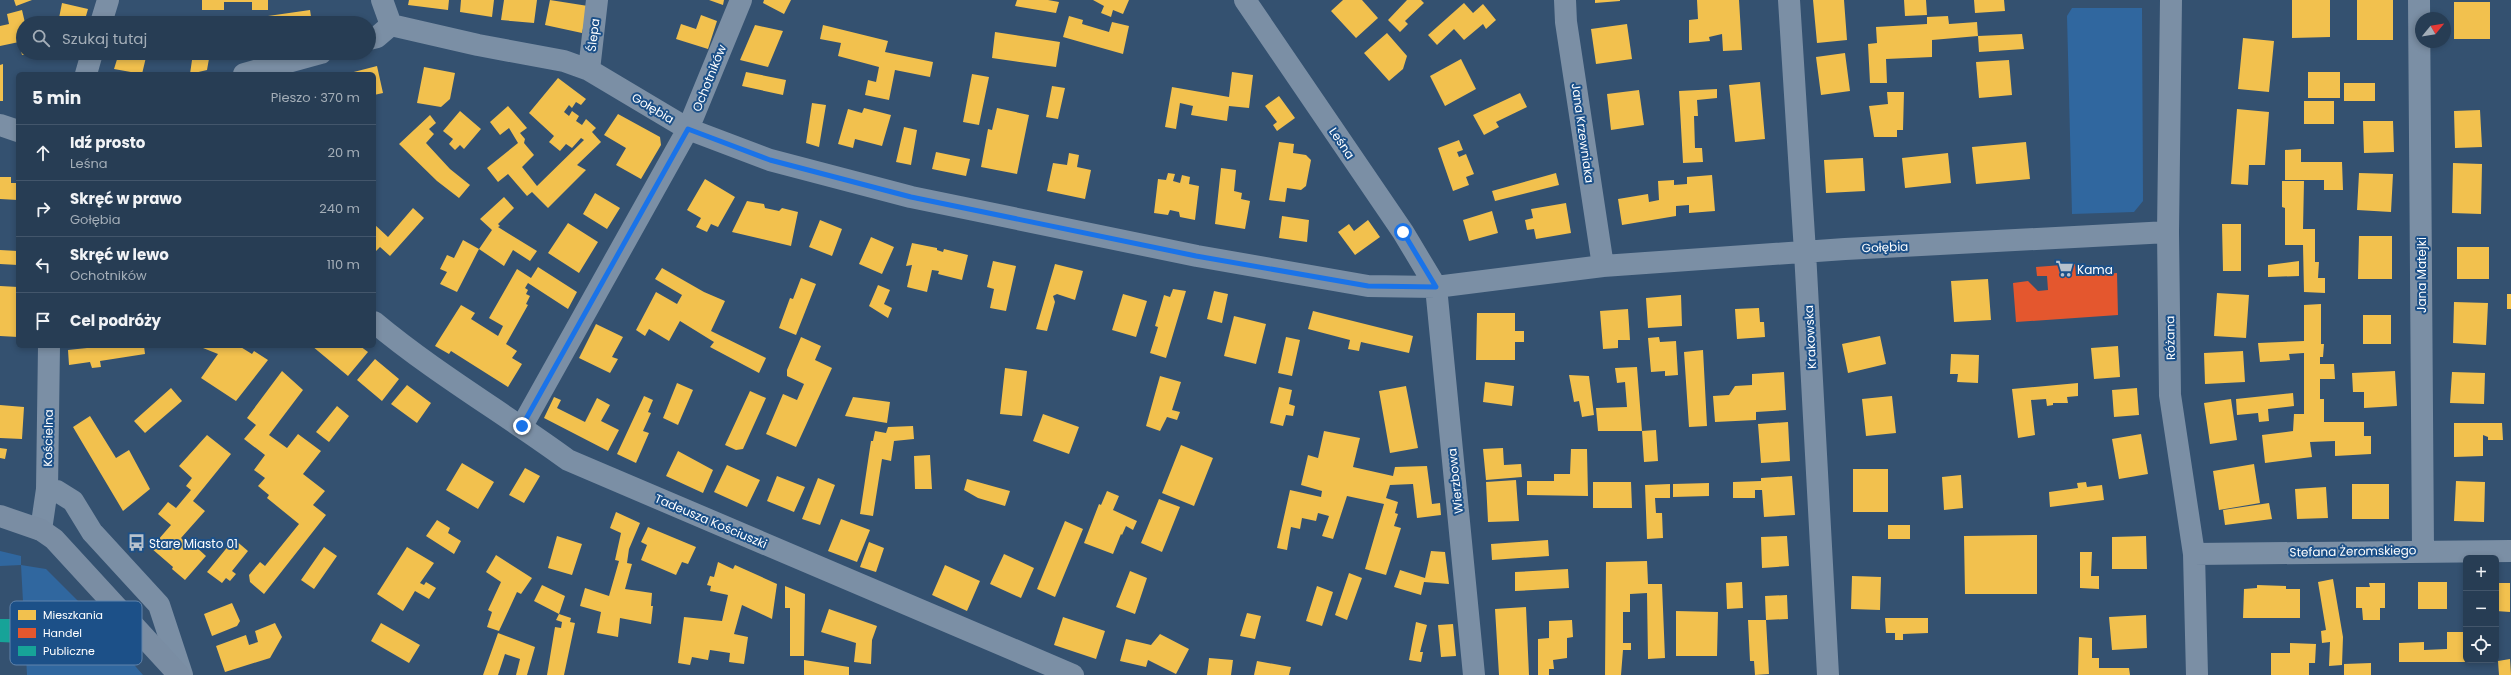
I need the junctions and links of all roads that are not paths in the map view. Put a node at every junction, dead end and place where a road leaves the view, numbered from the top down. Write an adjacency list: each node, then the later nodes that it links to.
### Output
1 (108, 0): 10 (street)
2 (382, 0): 11 (street)
3 (597, 0): 14 (street, Ślepa)
4 (741, 0): 17 (street, Ochotników)
5 (1245, 0): 22 (street, Leśna)
6 (1565, 0): 21 (street, Jana Krzewniaka)
7 (1789, 0): 20 (street, Krakowska)
8 (2171, 0): 19 (street, Różana)
9 (2419, 0): 29 (street, Jana Matejki)
10 (103, 16)
11 (391, 25): 12 (street); 14 (street, Gołębia)
12 (376, 37)
13 (295, 60): 15 (street)
14 (589, 70): 17 (street, Gołębia)
15 (251, 72)
16 (0, 125): 18 (street)
17 (688, 129): 22 (street, Gołębia); 25 (street, Ochotników)
18 (16, 130)
19 (2168, 232): 20 (street, Gołębia); 31 (street, Różana)
20 (1806, 252): 21 (street, Gołębia); 38 (street, Krakowska)
21 (1602, 266): 22 (street, Gołębia)
22 (1436, 287): 37 (street, Wierzbowa)
23 (376, 324): 25 (street, Tadeusza Kościuszki)
24 (49, 348): 26 (street, Kościelna)
25 (522, 426): 34 (street, Tadeusza Kościuszki)
26 (47, 490): 28 (street, Kościelna); 36 (street)
27 (0, 516): 28 (main road)
28 (41, 530): 32 (main road)
29 (2423, 550): 30 (street, Stefana Żeromskiego); 31 (street, Stefana Żeromskiego)
30 (2511, 551)
31 (2194, 554): 39 (street, Różana)
32 (112, 601)
33 (142, 634): 35 (main road)
34 (1068, 674)
35 (179, 675)
36 (182, 675)
37 (1474, 675)
38 (1828, 675)
39 (2197, 675)

